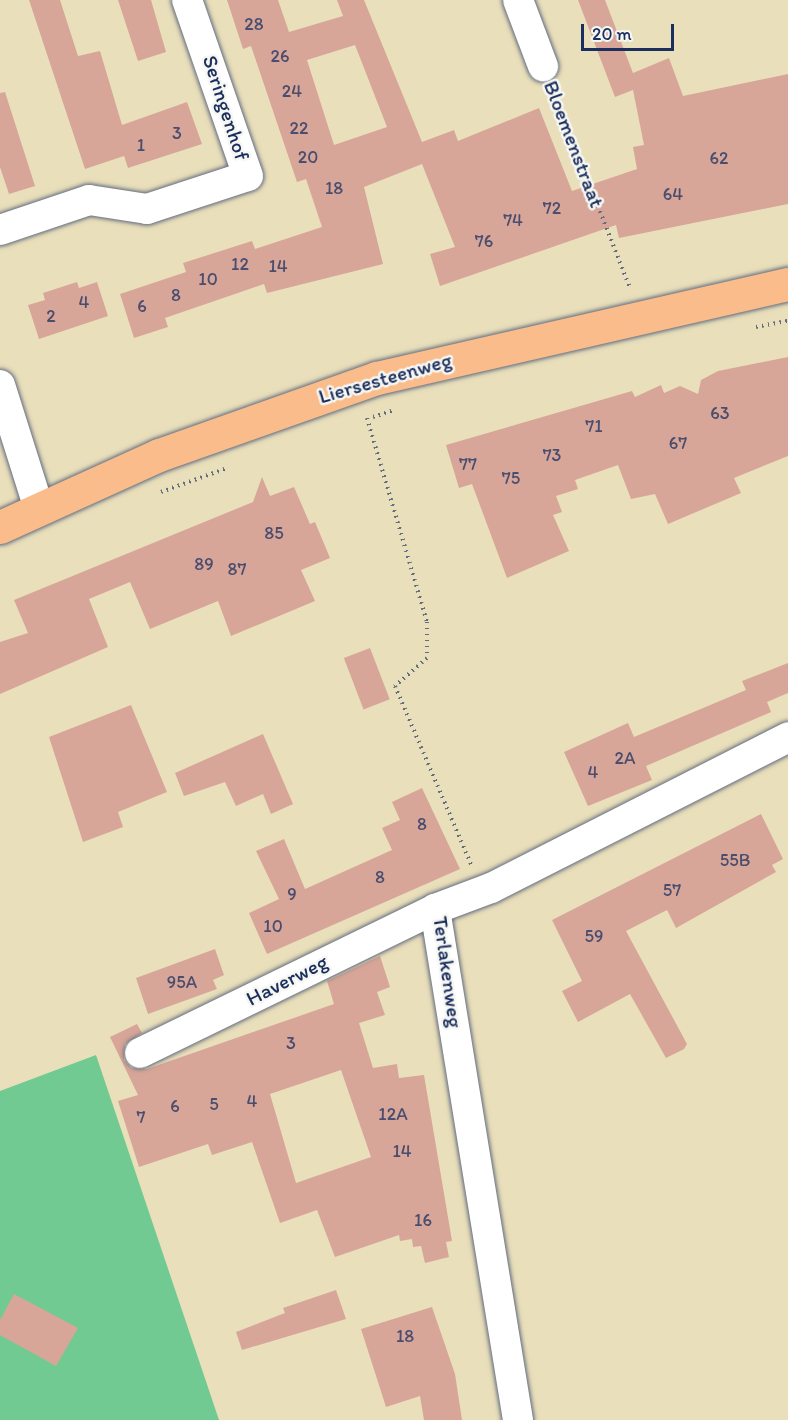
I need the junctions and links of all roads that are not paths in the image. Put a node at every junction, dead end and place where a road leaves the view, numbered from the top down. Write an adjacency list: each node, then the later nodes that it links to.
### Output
1 (187, 0): 4 (street, Seringenhof)
2 (518, 0): 3 (street, Bloemenstraat)
3 (543, 66)
4 (0, 230)
5 (788, 284): 7 (main road, Liersesteenweg)
6 (0, 385): 7 (street)
7 (39, 509): 8 (main road, Liersesteenweg)
8 (0, 527)
9 (788, 737): 10 (street, Terlakenweg)
10 (435, 909): 11 (street, Haverweg); 12 (street, Terlakenweg)
11 (140, 1053)
12 (518, 1420)

